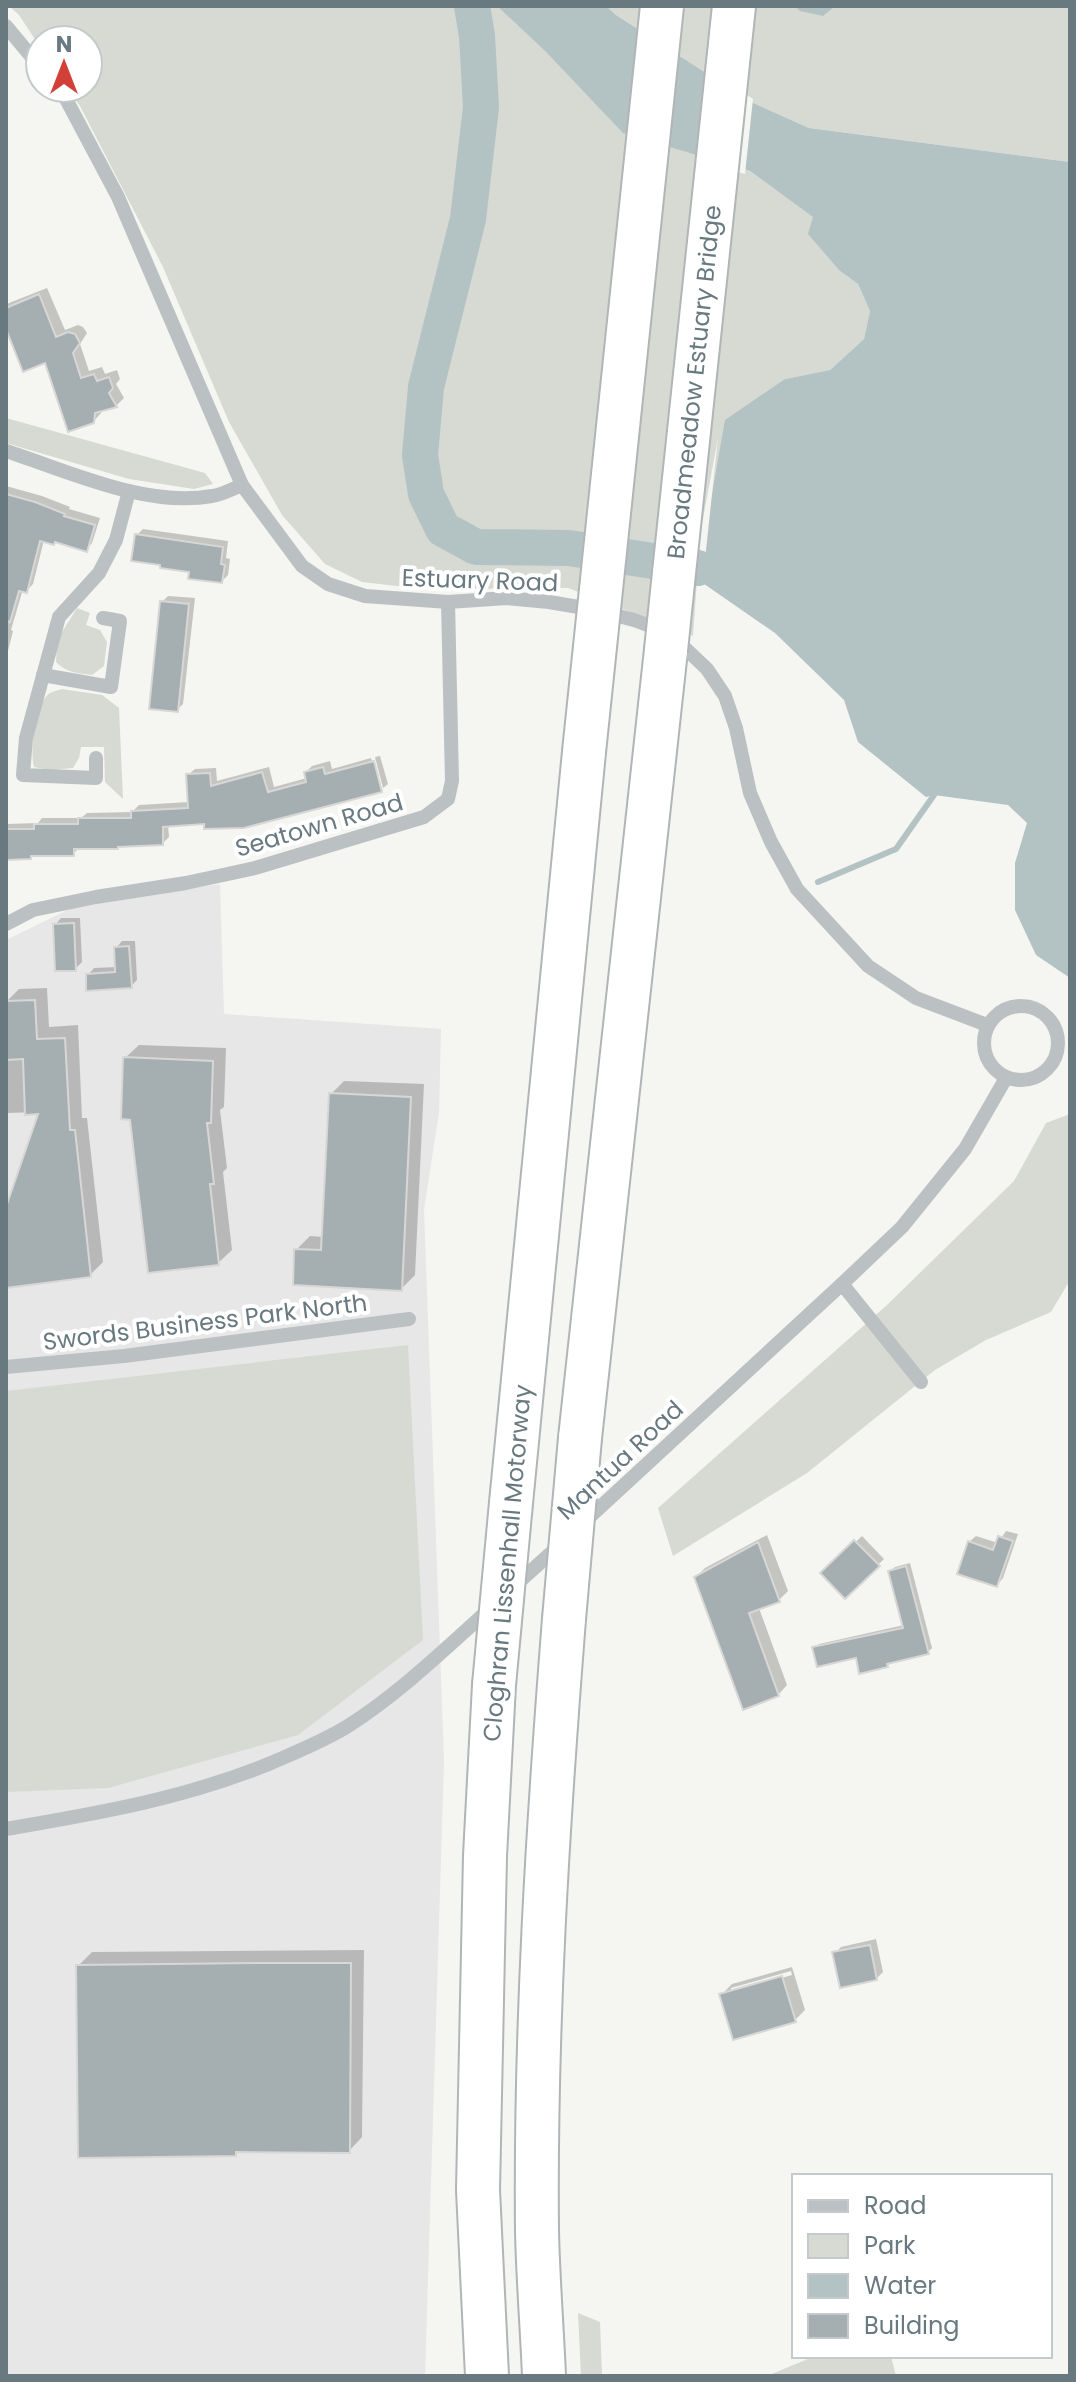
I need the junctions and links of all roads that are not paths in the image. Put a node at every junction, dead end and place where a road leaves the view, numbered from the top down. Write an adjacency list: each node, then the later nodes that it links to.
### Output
1 (662, 6): 22 (highway, Cloghran Lissenhall Motorway, bridge)
2 (734, 6): 23 (highway, Broadmeadow Estuary Bridge, bridge)
3 (6, 26): 4 (street)
4 (24, 48)
5 (69, 104): 7 (street, Estuary Road)
6 (6, 451): 8 (street)
7 (242, 485): 8 (street); 9 (street, Estuary Road)
8 (129, 491): 11 (street)
9 (448, 602): 13 (street, Seatown Road); 14 (street, Estuary Road)
10 (103, 618): 11 (street)
11 (43, 675): 12 (street)
12 (96, 758)
13 (6, 924)
14 (987, 1025): 15 (street); 16 (street)
15 (1064, 1054): 16 (street)
16 (1006, 1078): 17 (street, Mantua Road)
17 (842, 1284): 20 (street); 21 (street, Mantua Road)
18 (409, 1319): 19 (street, Swords Business Park North)
19 (6, 1367)
20 (921, 1382)
21 (6, 1829)
22 (487, 2376)
23 (544, 2376)

